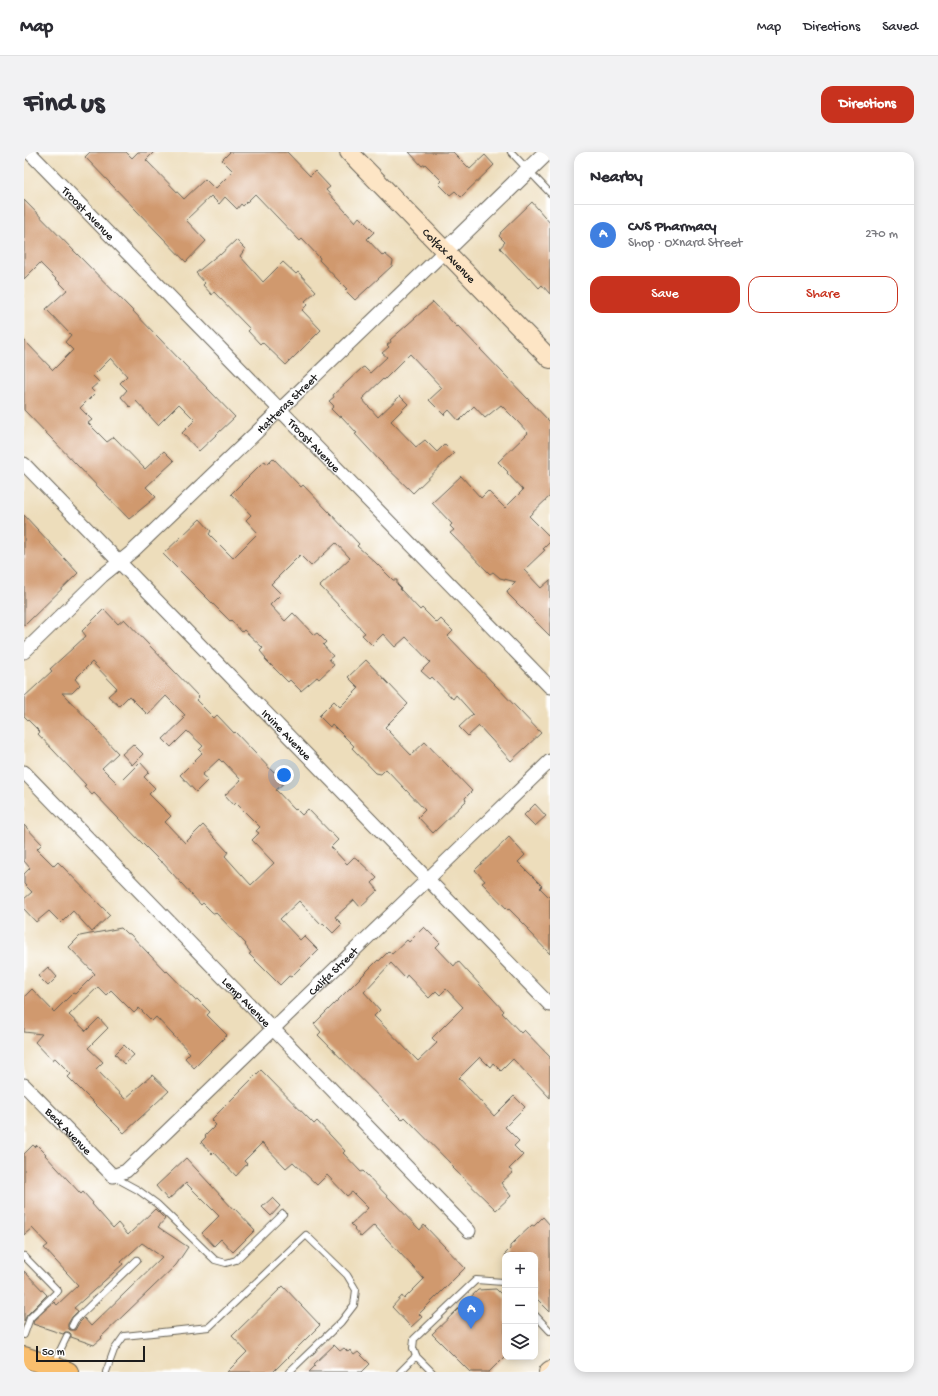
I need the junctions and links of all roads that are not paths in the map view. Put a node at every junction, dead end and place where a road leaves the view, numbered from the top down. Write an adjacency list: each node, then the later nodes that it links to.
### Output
1 (29, 152): 9 (street, Troost Avenue)
2 (349, 152): 7 (main road, Colfax Avenue)
3 (511, 152): 5 (lane)
4 (547, 152): 5 (street, Hatteras Street)
5 (528, 170): 6 (lane); 7 (street, Hatteras Street)
6 (550, 193)
7 (445, 251): 8 (main road, Colfax Avenue); 9 (street, Hatteras Street)
8 (550, 359)
9 (279, 409): 11 (street, Hatteras Street); 13 (street, Troost Avenue)
10 (24, 464): 11 (street, Irvine Avenue)
11 (120, 562): 12 (street, Hatteras Street); 16 (street, Irvine Avenue)
12 (24, 652)
13 (550, 687)
14 (550, 761): 16 (street, Califa Street)
15 (24, 772): 18 (street, Lemp Avenue)
16 (427, 879): 17 (street, Irvine Avenue); 18 (street, Califa Street)
17 (550, 1004)
18 (273, 1028): 20 (street, Califa Street); 22 (street, Lemp Avenue)
19 (24, 1085): 20 (street, Beck Avenue)
20 (113, 1176): 21 (lane)
21 (283, 1214)
22 (469, 1231)
23 (24, 1256): 29 (lane)
24 (137, 1260): 27 (lane)
25 (502, 1282): 31 (lane)
26 (538, 1318): 28 (lane)
27 (72, 1326)
28 (550, 1331)
29 (24, 1335)
30 (67, 1336): 33 (lane)
31 (416, 1356): 36 (lane); 37 (lane)
32 (24, 1357): 33 (main road)
33 (60, 1369)
34 (106, 1372): 35 (lane)
35 (289, 1372)
36 (400, 1372)
37 (432, 1372)

